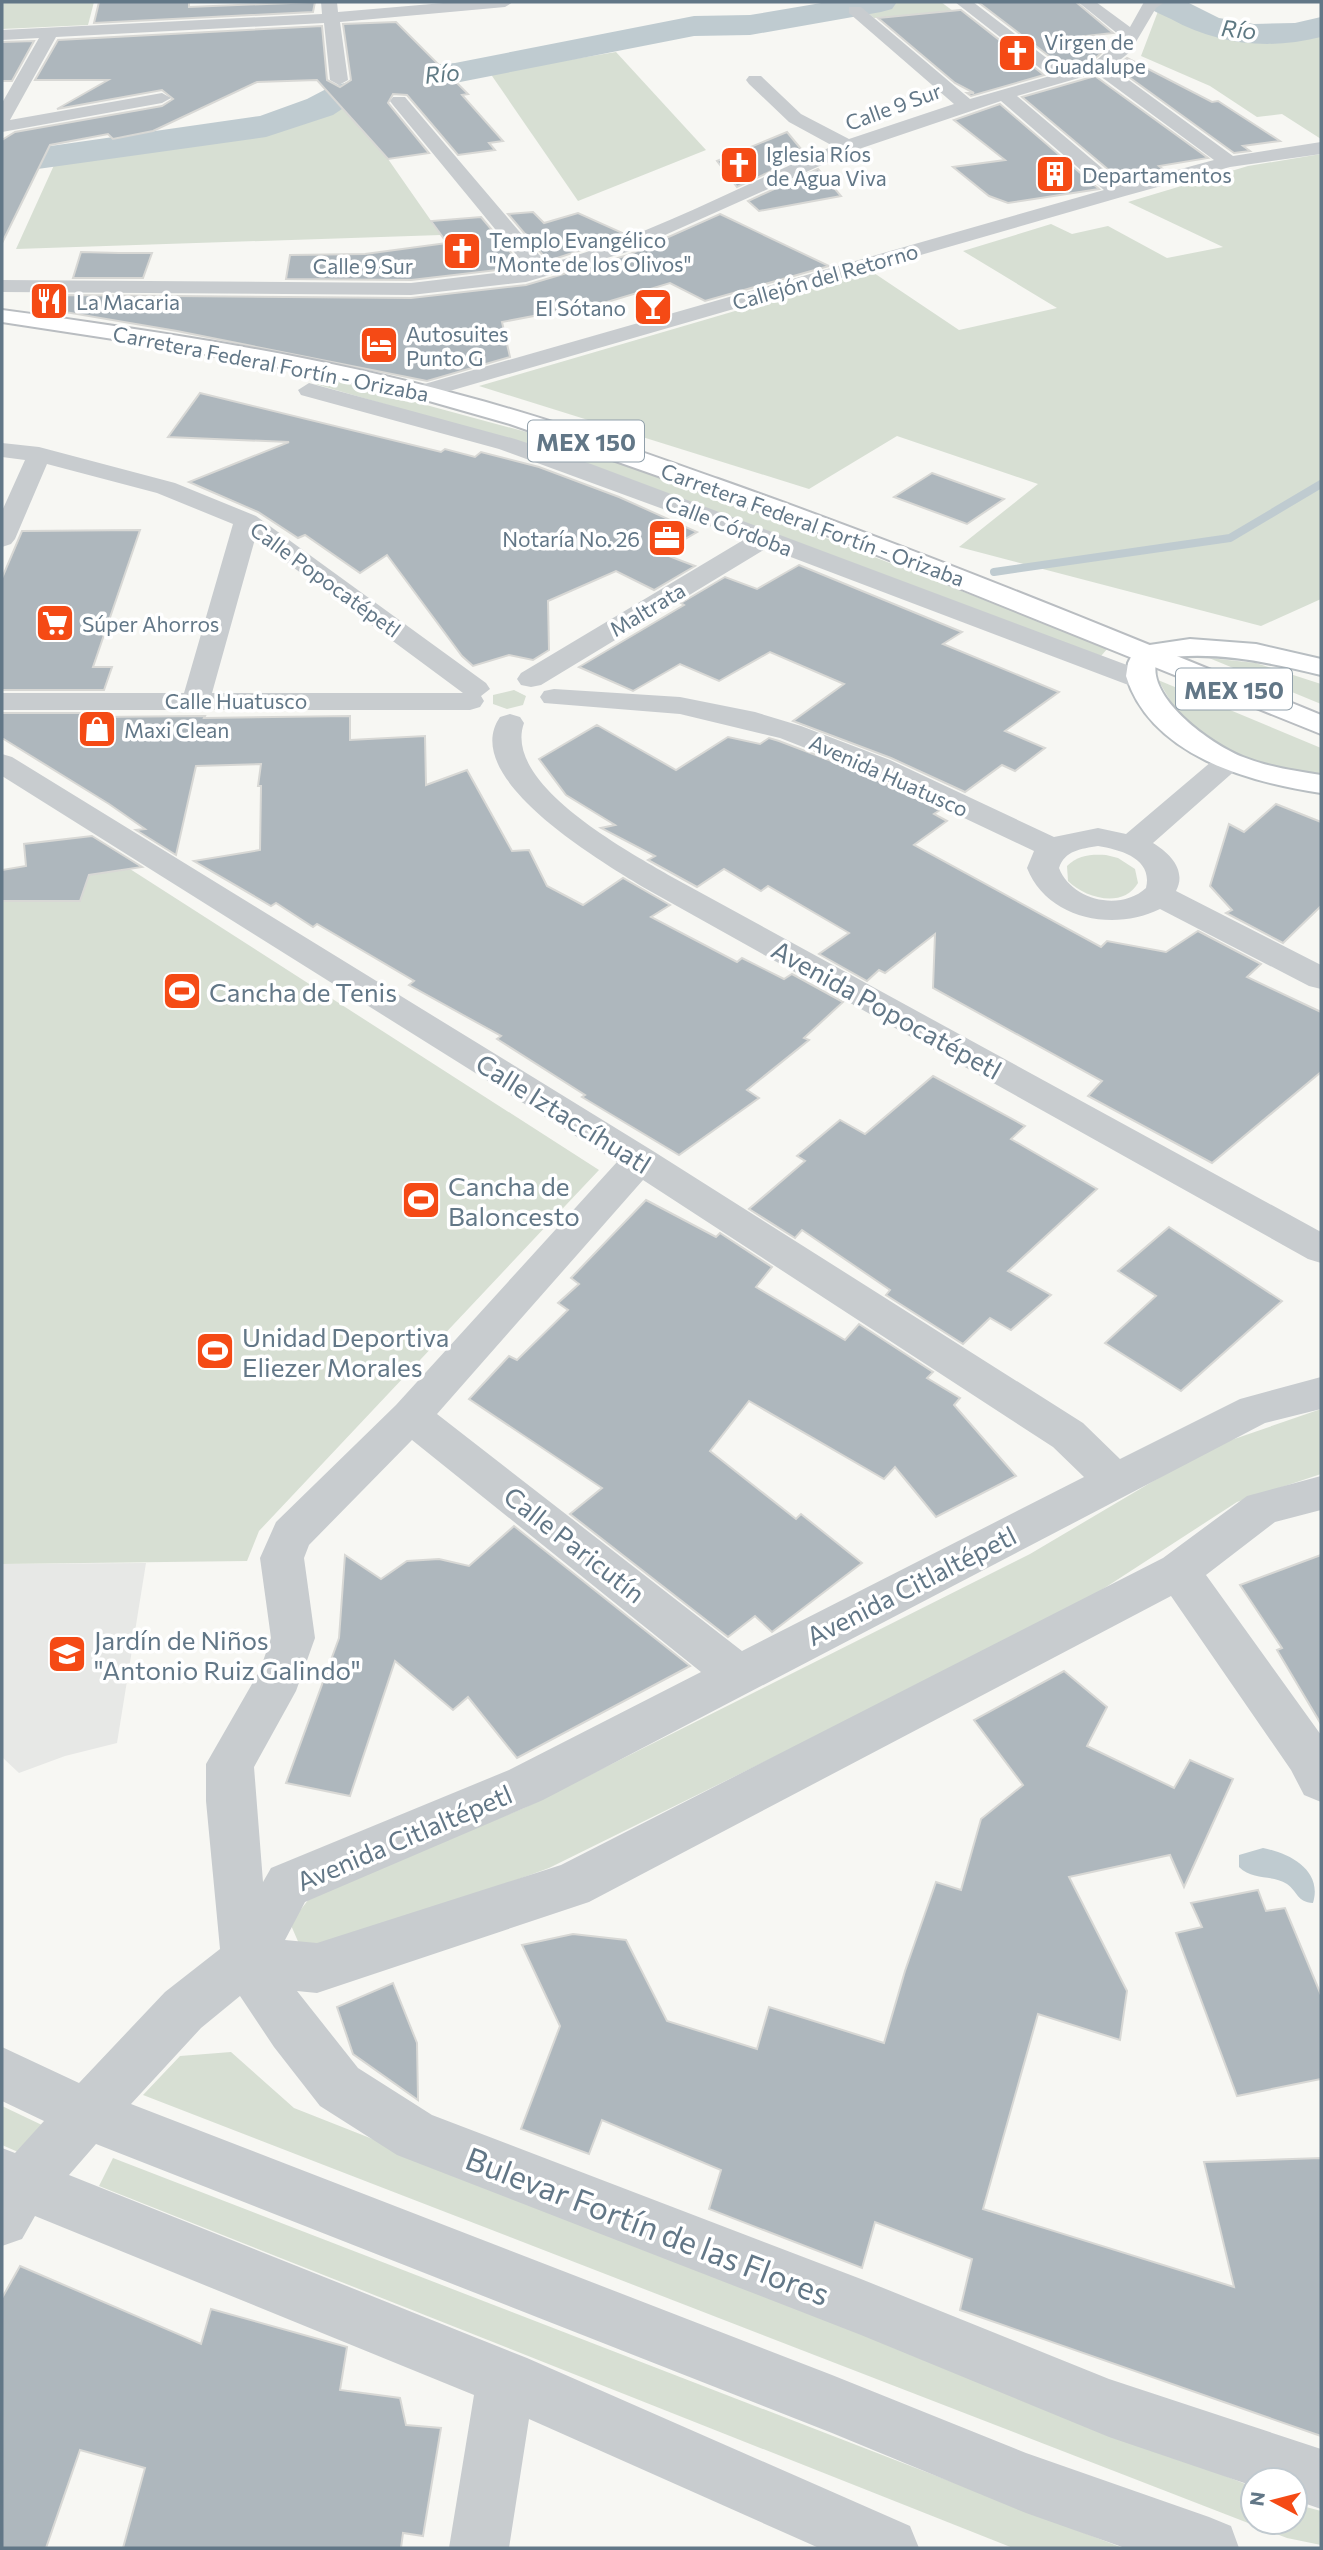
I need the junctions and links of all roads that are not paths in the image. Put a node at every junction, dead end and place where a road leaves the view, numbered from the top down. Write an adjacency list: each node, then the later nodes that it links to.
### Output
1 (505, 2): 5 (street)
2 (963, 2): 12 (street)
3 (1086, 2): 10 (street)
4 (1154, 3): 10 (street, Calle 9 Sur)
5 (468, 4): 6 (street)
6 (329, 10): 8 (street); 13 (street)
7 (855, 10): 18 (street)
8 (51, 32): 9 (street); 19 (street)
9 (2, 34)
10 (1132, 37): 11 (street, Calle 9 Sur)
11 (1099, 67): 12 (street, Calle 9 Sur); 23 (street)
12 (1063, 78): 15 (street, Calle 9 Sur)
13 (339, 80)
14 (755, 80): 21 (street)
15 (1003, 94): 18 (street, Calle 9 Sur); 24 (street)
16 (162, 98): 20 (street)
17 (399, 101): 25 (street)
18 (965, 104): 21 (street, Calle 9 Sur)
19 (2, 118)
20 (2, 127)
21 (848, 146): 25 (street, Calle 9 Sur)
22 (1321, 148): 23 (street, Callejón del Retorno)
23 (1229, 162): 24 (street, Callejón del Retorno)
24 (1118, 192): 29 (street, Callejón del Retorno)
25 (542, 272): 26 (street, Calle 9 Sur)
26 (2, 286)
27 (2, 316): 29 (main road, Carretera Federal Fortín - Orizaba / MEX 150)
28 (310, 390): 34 (street, Calle Córdoba)
29 (422, 392): 35 (main road, Carretera Federal Fortín - Orizaba / MEX 150)
30 (2, 450): 31 (street, Calle Popocatépetl)
31 (38, 454): 32 (street, Calle Popocatépetl); 33 (street)
32 (247, 521): 37 (street, Calle Popocatépetl); 39 (street)
33 (2, 539)
34 (763, 539): 35 (street, Calle Córdoba); 37 (street, Maltrata)
35 (1144, 667): 36 (main road); 42 (main road, Carretera Federal Fortín - Orizaba / MEX 150); 43 (main road)
36 (1321, 667)
37 (496, 685): 38 (street); 39 (street, Calle Huatusco); 41 (street)
38 (554, 697): 41 (street); 47 (street, Avenida Huatusco)
39 (197, 700): 40 (street, Calle Huatusco)
40 (2, 702)
41 (510, 723): 51 (street, Avenida Popocatépetl)
42 (1321, 726)
43 (1228, 762): 45 (main road); 46 (street)
44 (2, 763): 50 (street, Calle Iztaccíhuatl)
45 (1321, 784)
46 (1132, 845): 47 (street); 48 (street)
47 (1053, 848): 48 (street)
48 (1157, 895): 49 (street)
49 (1321, 978)
50 (640, 1160): 53 (street); 54 (street, Calle Iztaccíhuatl)
51 (1321, 1249)
52 (1321, 1393): 54 (street, Avenida Citlaltépetl)
53 (410, 1416): 57 (street, Calle Paricutín); 59 (street)
54 (1114, 1480): 57 (street, Avenida Citlaltépetl)
55 (1321, 1493): 56 (street)
56 (1178, 1571): 58 (street); 59 (street)
57 (738, 1675): 59 (street, Avenida Citlaltépetl)
58 (1321, 1780)
59 (246, 1960): 61 (street); 64 (street, Bulevar Fortín de las Flores)
60 (2, 2073): 61 (street)
61 (87, 2113): 62 (street); 67 (street)
62 (9, 2193): 63 (street)
63 (506, 2379): 65 (street); 66 (street)
64 (1321, 2479)
65 (479, 2548)
66 (888, 2548)
67 (1209, 2548)

